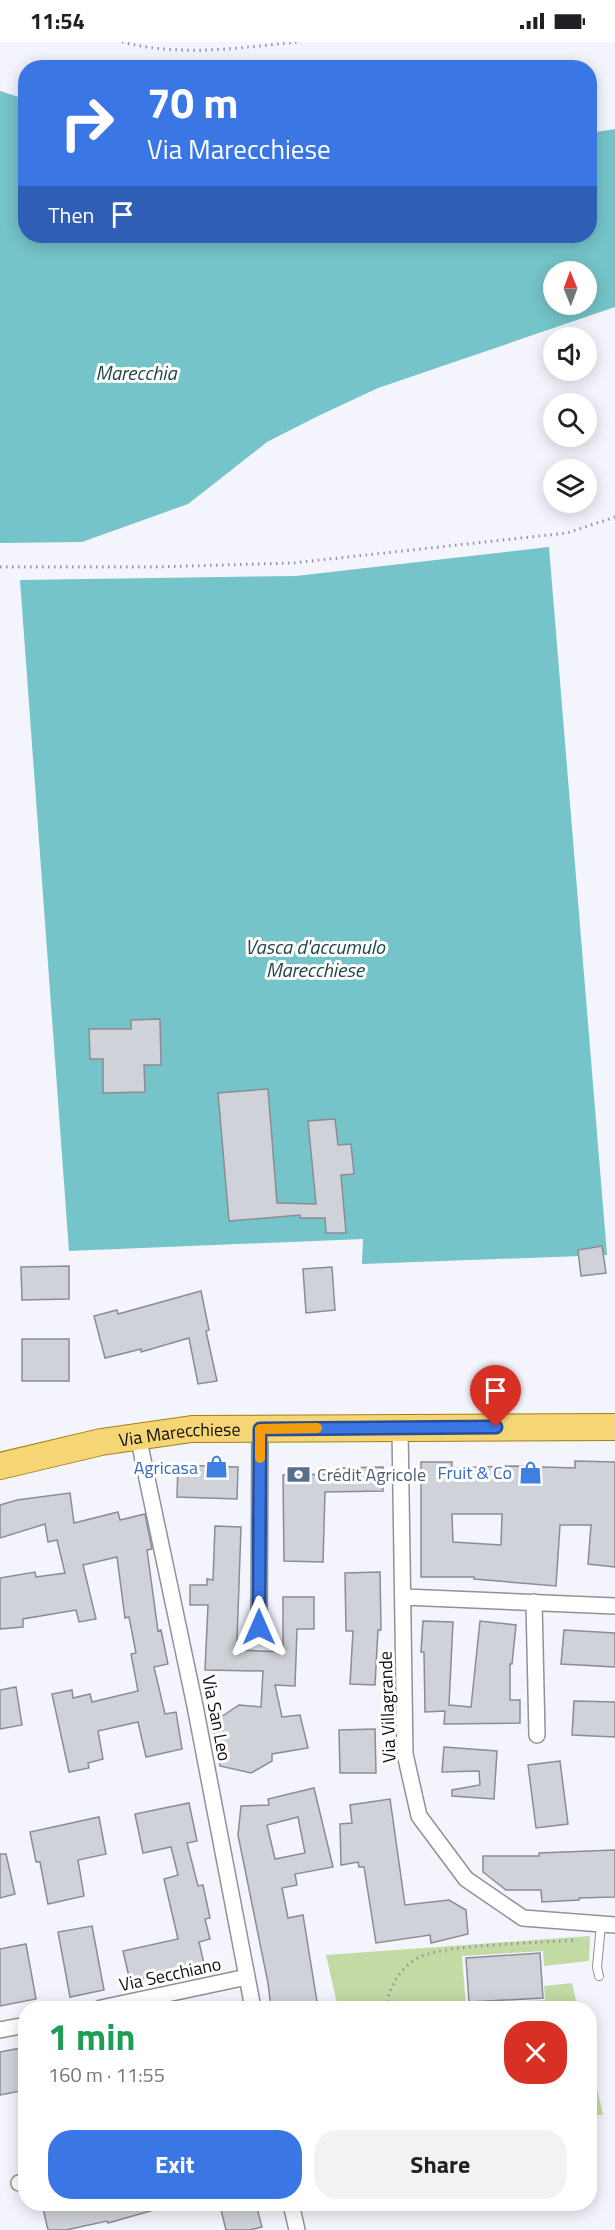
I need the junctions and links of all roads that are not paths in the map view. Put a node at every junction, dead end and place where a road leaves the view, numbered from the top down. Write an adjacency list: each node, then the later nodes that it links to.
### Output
1 (615, 1427): 2 (main road, Via Marecchiese)
2 (400, 1428): 3 (main road, Via Marecchiese); 6 (street, Via Villagrande)
3 (260, 1429): 4 (main road, Via Marecchiese); 9 (street)
4 (138, 1436): 5 (main road, Via Marecchiese); 13 (street, Via San Leo)
5 (0, 1466)
6 (404, 1597): 7 (street); 11 (street, Via Villagrande)
7 (534, 1602): 8 (street); 10 (street)
8 (615, 1606)
9 (259, 1627)
10 (537, 1735)
11 (605, 1930): 12 (lane)
12 (599, 1976)
13 (247, 1977): 14 (street, Via Secchiano); 15 (street, Via San Leo)
14 (134, 2001)
15 (252, 2001)
16 (18, 2027): 17 (street)
17 (0, 2030)
18 (293, 2211): 19 (street)
19 (297, 2230)

